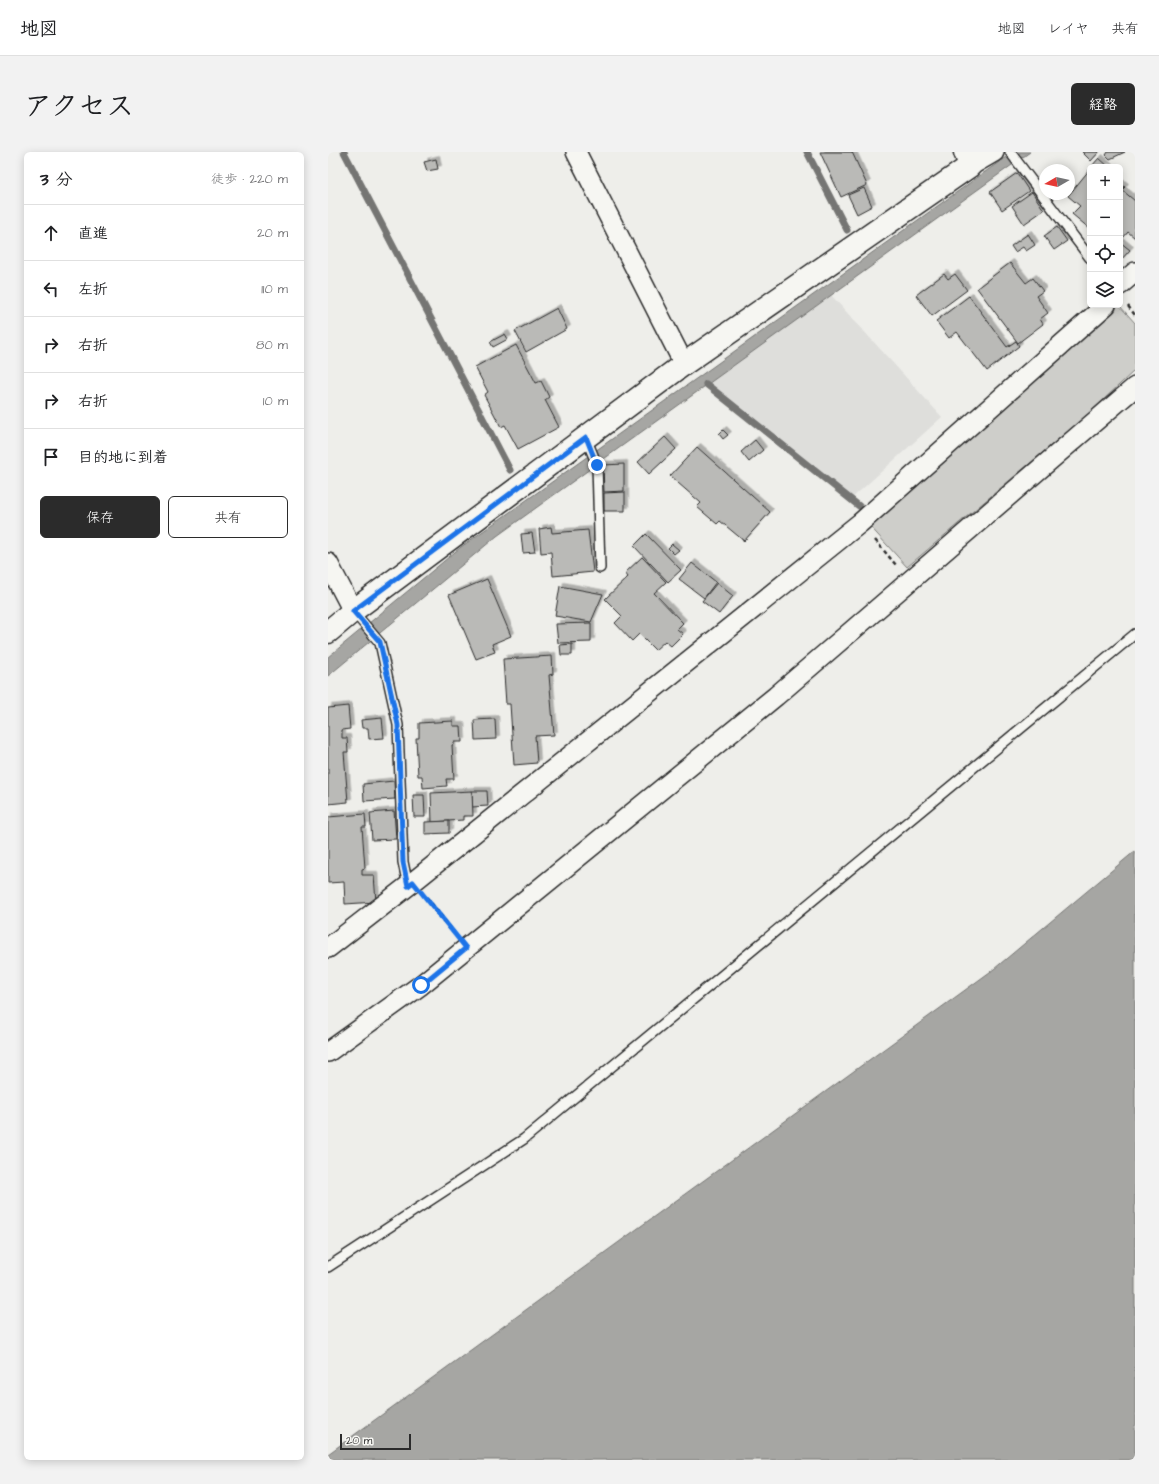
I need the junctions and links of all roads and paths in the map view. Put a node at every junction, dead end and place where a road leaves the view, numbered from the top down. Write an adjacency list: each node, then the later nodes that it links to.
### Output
1 (576, 152): 9 (street)
2 (994, 152): 4 (street)
3 (1010, 152): 5 (lane)
4 (968, 159): 9 (street)
5 (1087, 254)
6 (1135, 272): 7 (street)
7 (1123, 282)
8 (1103, 308): 12 (street)
9 (684, 364): 11 (street)
10 (1135, 387): 15 (street)
11 (588, 443): 14 (lane); 16 (street)
12 (860, 523): 15 (path); 19 (street)
13 (328, 563): 16 (street)
14 (600, 568)
15 (910, 580): 21 (street)
16 (353, 611): 17 (street); 19 (lane)
17 (328, 632)
18 (1135, 634): 23 (lane)
19 (411, 884): 20 (street); 21 (path)
20 (328, 948)
21 (466, 948): 22 (street)
22 (328, 1052)
23 (328, 1267)

